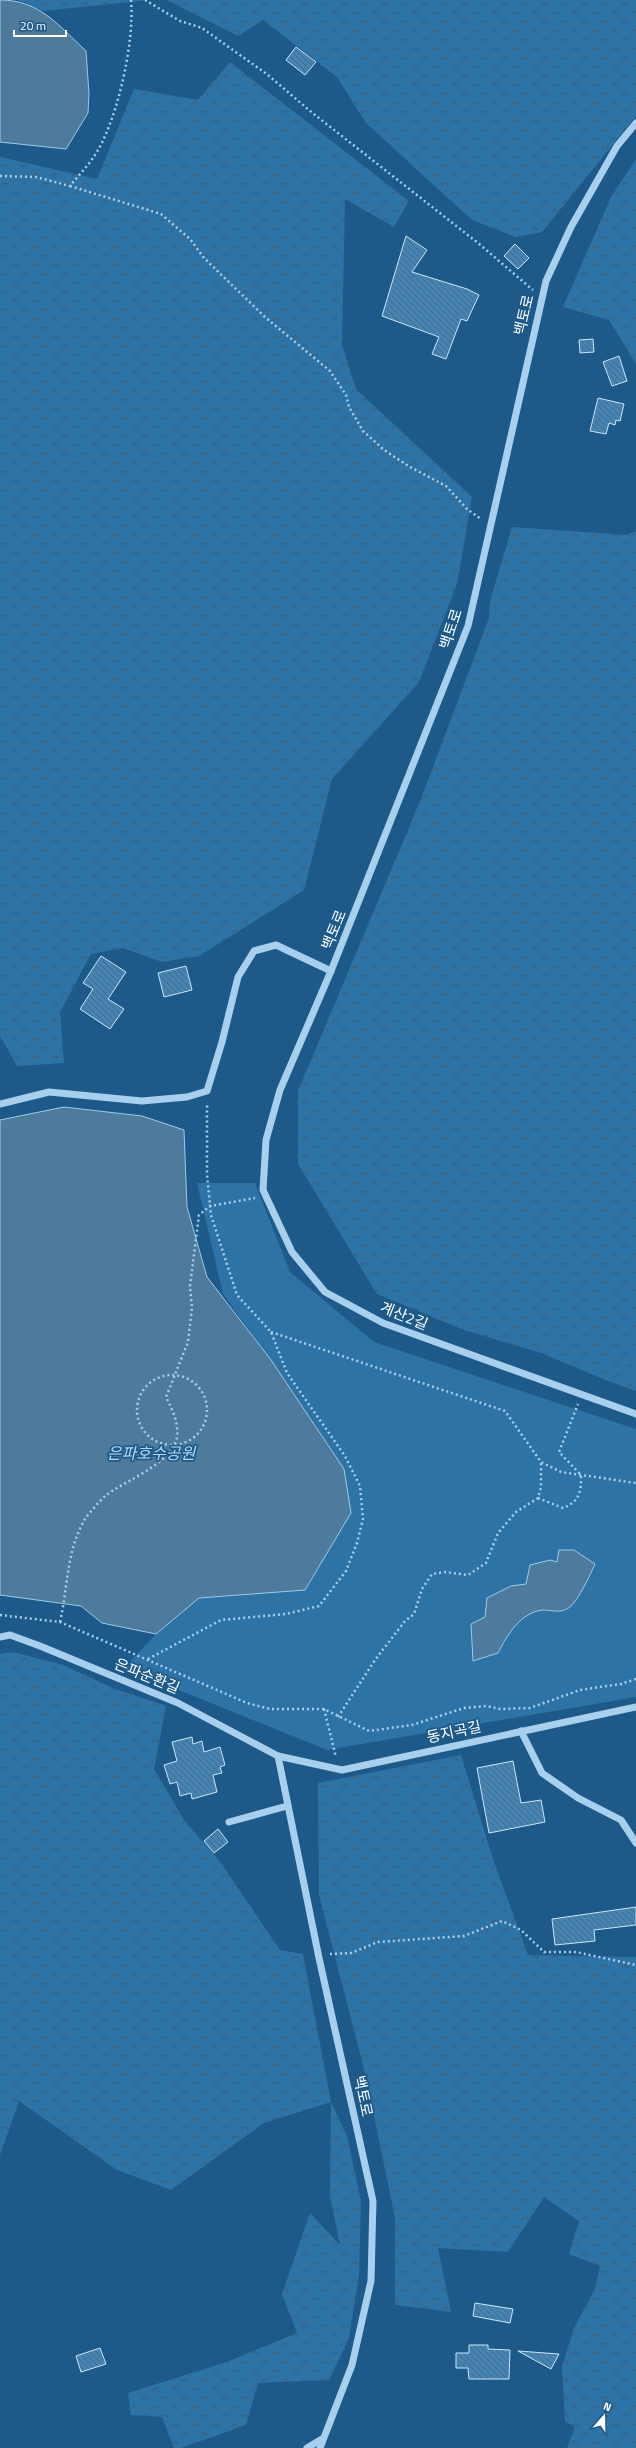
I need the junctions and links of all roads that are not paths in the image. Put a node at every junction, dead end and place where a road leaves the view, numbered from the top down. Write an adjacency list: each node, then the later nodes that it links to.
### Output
1 (636, 123): 2 (street, 백토로)
2 (331, 971): 3 (street); 4 (street, 백토로)
3 (0, 1104)
4 (266, 1140): 5 (street, 계산2길)
5 (636, 1414)
6 (0, 1637): 9 (street, 은파순환길)
7 (636, 1707): 8 (street, 동지곡길)
8 (521, 1731): 9 (street, 동지곡길); 12 (street)
9 (278, 1756): 10 (street, 백토로)
10 (287, 1806): 11 (street); 13 (street, 백토로)
11 (229, 1822)
12 (636, 1844)
13 (322, 2439): 14 (street); 15 (street, 백토로)
14 (307, 2448)
15 (320, 2448)

